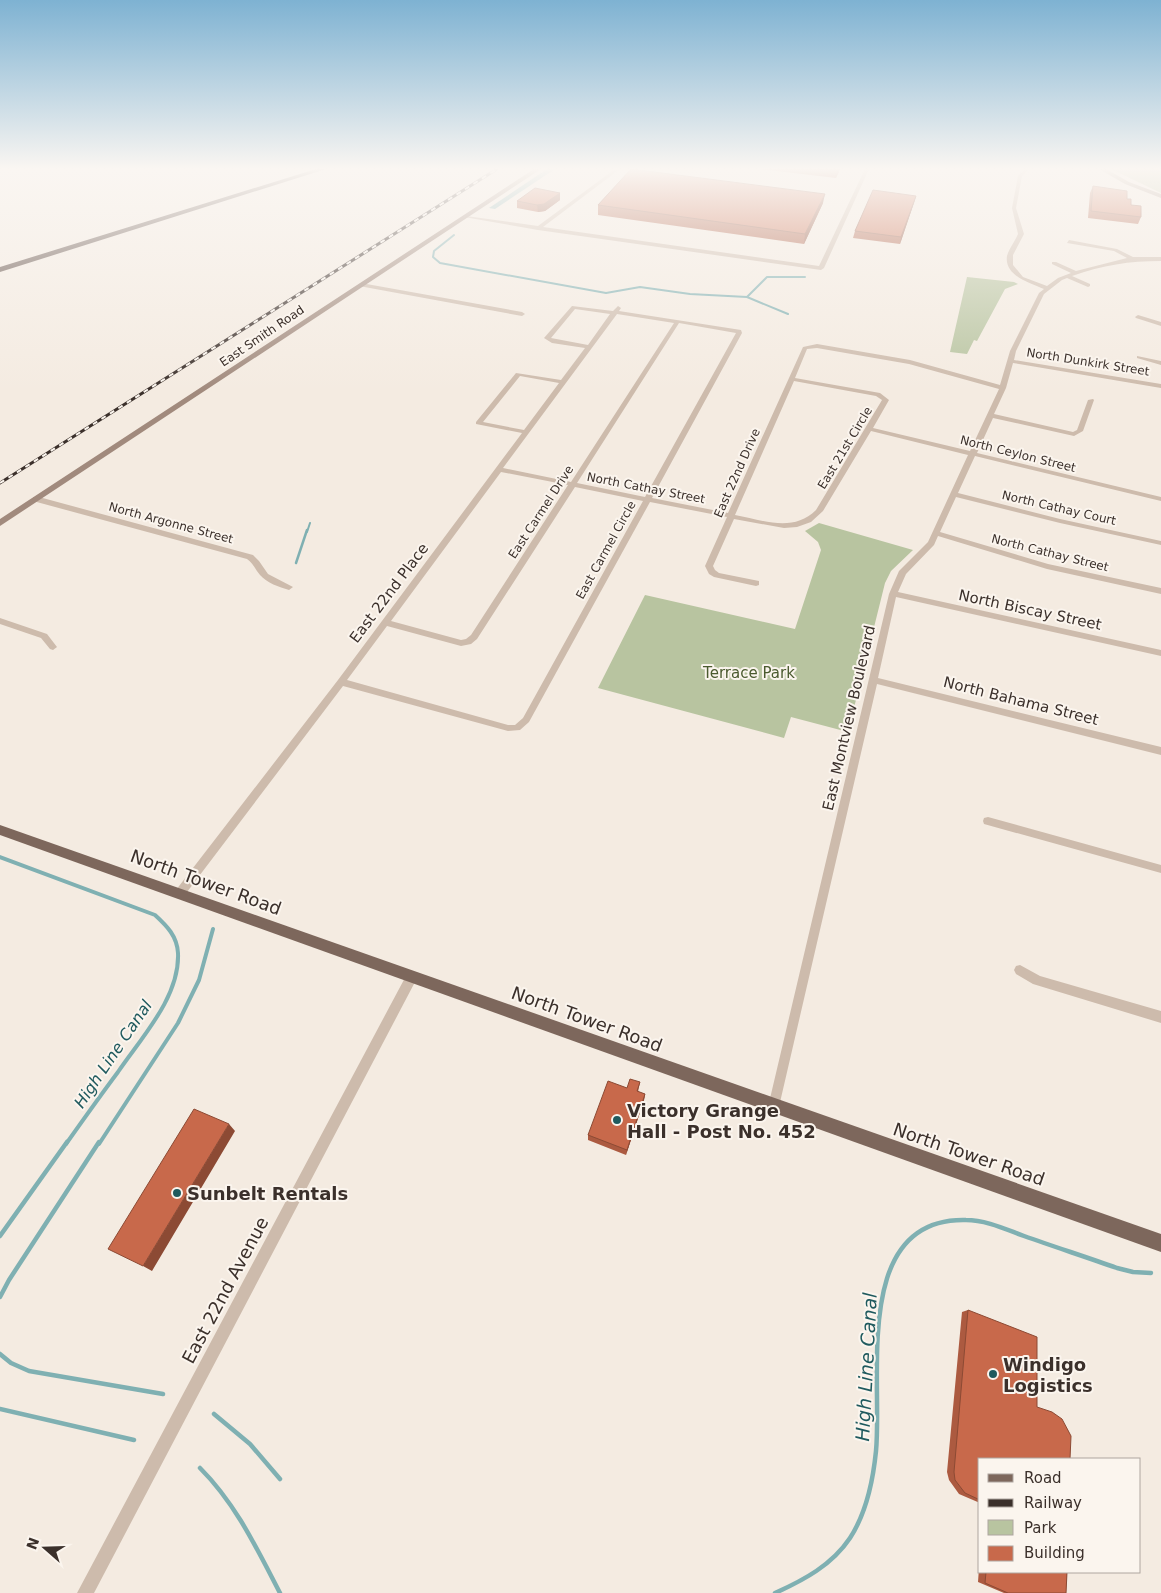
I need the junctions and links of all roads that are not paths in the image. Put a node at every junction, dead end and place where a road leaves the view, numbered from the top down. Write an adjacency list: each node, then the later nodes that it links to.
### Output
1 (57, 243): 10 (highway)
2 (85, 243): 12 (highway)
3 (425, 243): 15 (street, East Smith Road)
4 (647, 243): 5 (street)
5 (832, 243)
6 (1016, 243): 17 (street)
7 (1077, 243): 8 (street)
8 (1132, 259): 9 (street); 13 (street)
9 (1161, 259)
10 (0, 261)
11 (1054, 263): 13 (street)
12 (0, 270)
13 (1075, 273): 14 (street)
14 (1067, 276): 16 (street); 17 (street)
15 (361, 284): 19 (street); 39 (street, East Smith Road)
16 (1088, 285)
17 (1046, 288): 25 (street, East Montview Boulevard)
18 (616, 311): 21 (street, East Carmel Circle); 23 (street, East 22nd Place); 23 (street, East Carmel Circle)
19 (522, 314)
20 (1138, 318): 22 (street)
21 (678, 321): 37 (street, East Carmel Drive); 41 (street, East Carmel Circle)
22 (1161, 324)
23 (589, 347): 28 (street, East 22nd Place)
24 (1139, 356): 26 (street)
25 (1011, 361): 29 (street, North Dunkirk Street); 30 (street, East Montview Boulevard)
26 (1161, 363)
27 (792, 379): 30 (street, East 22nd Drive); 33 (street, East 21st Circle); 42 (street, East 22nd Drive)
28 (562, 382): 34 (street, East 22nd Place); 34 (street)
29 (1161, 386)
30 (1003, 388): 32 (street, East Montview Boulevard)
31 (1091, 400): 32 (street)
32 (990, 415): 35 (street, East Montview Boulevard)
33 (870, 429): 35 (street, North Ceylon Street); 42 (street, East 21st Circle)
34 (525, 432): 36 (street, East 22nd Place)
35 (972, 454): 38 (street, East Montview Boulevard); 40 (street, North Ceylon Street)
36 (498, 469): 37 (street, North Cathay Street); 51 (street, East 22nd Place)
37 (572, 484): 41 (street, North Cathay Street); 51 (street, East Carmel Drive)
38 (953, 494): 44 (street, East Montview Boulevard); 45 (street, North Cathay Court)
39 (36, 499): 43 (street, East Smith Road); 47 (street, North Argonne Street)
40 (1161, 499)
41 (647, 500): 42 (street, North Cathay Street); 55 (street, East Carmel Circle)
42 (730, 516): 46 (street, East 22nd Drive)
43 (0, 523)
44 (935, 534): 48 (street, North Cathay Street); 49 (street, East Montview Boulevard)
45 (1161, 543)
46 (756, 583)
47 (289, 587)
48 (1161, 591)
49 (893, 594): 53 (street, North Biscay Street); 54 (street, East Montview Boulevard)
50 (0, 621): 52 (street)
51 (385, 622): 55 (street, East 22nd Place)
52 (54, 647)
53 (1161, 653)
54 (874, 680): 56 (street, North Bahama Street); 64 (street, East Montview Boulevard)
55 (341, 682): 60 (street, East 22nd Place)
56 (1161, 751)
57 (988, 822): 59 (street)
58 (0, 830): 60 (main road, North Tower Road)
59 (1161, 869)
60 (180, 893): 62 (main road, North Tower Road)
61 (1020, 970): 63 (street)
62 (411, 978): 64 (main road, North Tower Road); 66 (street, East 22nd Avenue)
63 (1161, 1017)
64 (774, 1107): 65 (main road, North Tower Road)
65 (1161, 1244)
66 (86, 1593)

